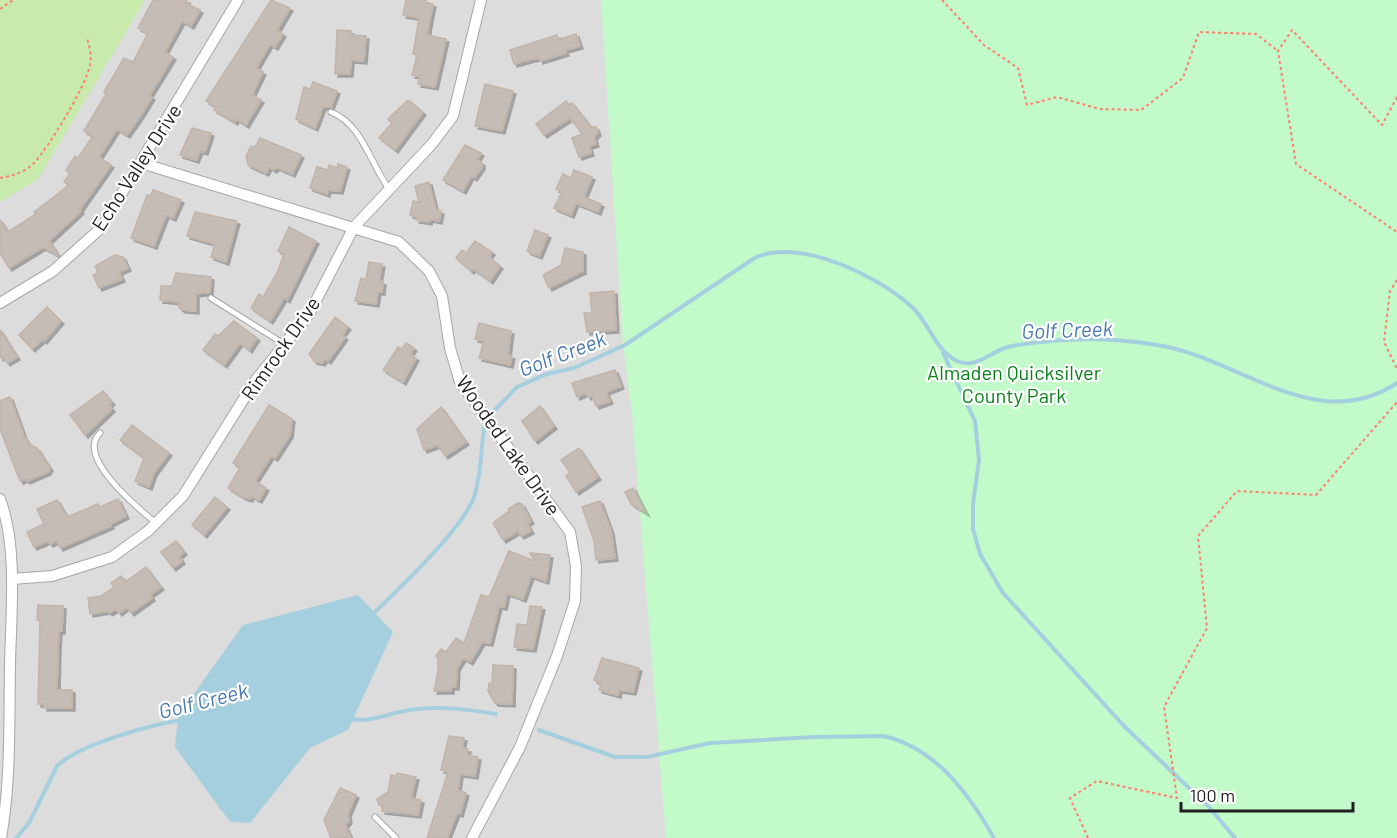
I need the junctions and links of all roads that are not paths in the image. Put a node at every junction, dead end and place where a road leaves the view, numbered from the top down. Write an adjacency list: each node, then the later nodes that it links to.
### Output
1 (238, 0): 4 (street, Echo Valley Drive)
2 (481, 0): 5 (street, Rimrock Drive)
3 (331, 112): 5 (lane)
4 (141, 163): 6 (street, Wooded Lake Drive); 8 (street, Echo Valley Drive)
5 (389, 189): 6 (street, Rimrock Drive)
6 (354, 227): 9 (street, Rimrock Drive); 17 (street, Wooded Lake Drive)
7 (211, 298): 9 (lane)
8 (0, 303)
9 (284, 344): 12 (street, Rimrock Drive)
10 (100, 433): 12 (lane)
11 (0, 499): 13 (street)
12 (156, 524): 13 (street, Rimrock Drive)
13 (12, 579): 15 (street)
14 (375, 817): 16 (lane)
15 (1, 838)
16 (396, 838)
17 (472, 838)

